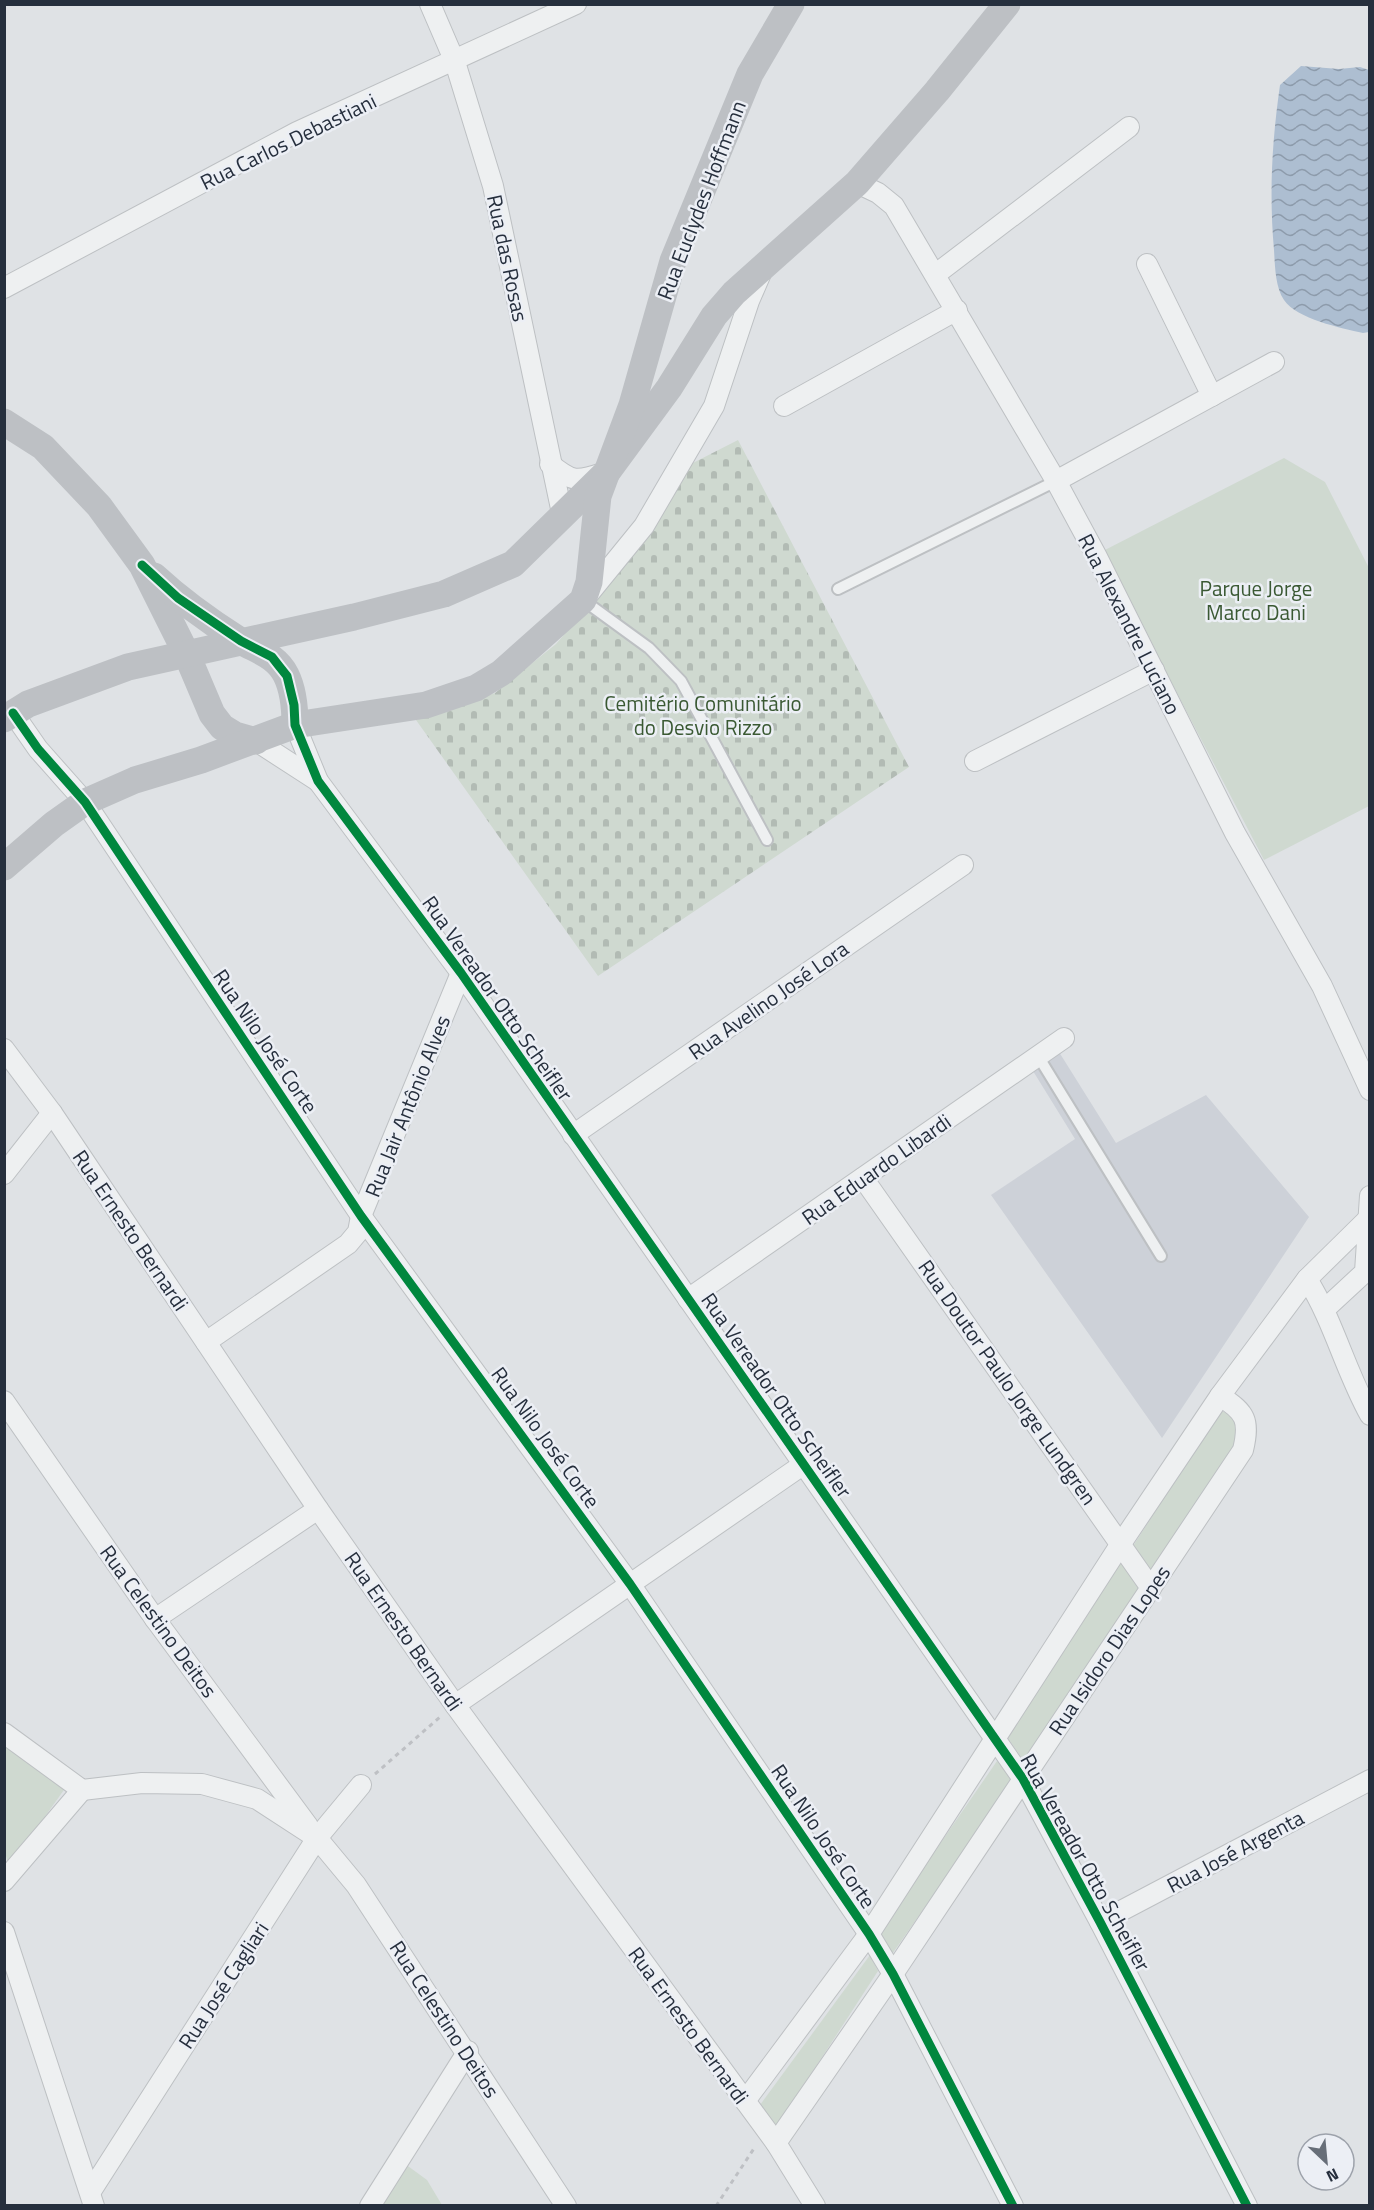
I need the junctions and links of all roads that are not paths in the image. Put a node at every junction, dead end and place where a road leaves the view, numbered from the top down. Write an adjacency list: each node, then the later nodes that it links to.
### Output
1 (430, 4): 5 (street, Rua das Rosas)
2 (576, 4): 5 (street, Rua Carlos Debastiani)
3 (791, 4): 18 (street, Rua Euclydes Hoffmann)
4 (1007, 4): 7 (street)
5 (455, 62): 11 (street, Rua Carlos Debastiani); 17 (street, Rua das Rosas)
6 (1129, 127): 10 (street)
7 (857, 183): 9 (street); 10 (street, Rua Alexandre Luciano)
8 (1147, 264): 14 (street)
9 (764, 266): 18 (street); 23 (street)
10 (936, 274): 12 (street, Rua Alexandre Luciano)
11 (4, 288)
12 (957, 310): 15 (street); 19 (street, Rua Alexandre Luciano)
13 (1274, 362): 14 (street)
14 (1212, 396): 19 (street)
15 (784, 406)
16 (4, 422): 21 (street)
17 (549, 464): 18 (street); 20 (street, Rua das Rosas)
18 (608, 471): 20 (street); 23 (street, Rua Euclydes Hoffmann)
19 (1056, 481): 22 (lane); 26 (street, Rua Alexandre Luciano)
20 (567, 514): 23 (street); 24 (street)
21 (142, 565): 24 (street, Rua Vereador Otto Scheifler); 25 (street, Rua Vereador Otto Scheifler)
22 (837, 589)
23 (586, 591): 28 (street); 33 (lane)
24 (240, 641): 25 (street); 28 (street, Rua Vereador Otto Scheifler)
25 (187, 655): 27 (street); 29 (street, Rua Vereador Otto Scheifler)
26 (1154, 670): 30 (street); 40 (street, Rua Alexandre Luciano)
27 (9, 716): 32 (street, Rua Nilo José Corte)
28 (295, 724): 29 (street); 31 (street, Rua Vereador Otto Scheifler)
29 (256, 741): 31 (street, Rua Vereador Otto Scheifler); 32 (street)
30 (975, 761)
31 (318, 781): 36 (street, Rua Vereador Otto Scheifler)
32 (85, 802): 35 (street); 46 (street, Rua Nilo José Corte)
33 (767, 840)
34 (963, 865): 42 (street, Rua Avelino José Lora)
35 (4, 867)
36 (461, 973): 42 (street, Rua Vereador Otto Scheifler); 46 (street, Rua Jair Antônio Alves)
37 (1064, 1038): 39 (street, Rua Eduardo Libardi)
38 (4, 1049): 41 (street, Rua Ernesto Bernardi)
39 (1038, 1056): 44 (street, Rua Eduardo Libardi); 48 (lane)
40 (1370, 1090)
41 (52, 1113): 43 (street); 53 (street, Rua Ernesto Bernardi)
42 (573, 1135): 51 (street, Rua Vereador Otto Scheifler)
43 (4, 1174)
44 (863, 1178): 51 (street, Rua Eduardo Libardi); 59 (street, Rua Doutor Paulo Jorge Lundgren)
45 (1370, 1196): 47 (street)
46 (361, 1216): 53 (street, Rua Jair Antônio Alves); 60 (street, Rua Nilo José Corte)
47 (1368, 1219): 49 (street); 50 (street)
48 (1161, 1256)
49 (1367, 1276): 52 (street)
50 (1307, 1280): 52 (street); 54 (street)
51 (688, 1299): 57 (street, Rua Vereador Otto Scheifler)
52 (1325, 1309): 56 (street)
53 (206, 1342): 58 (street, Rua Ernesto Bernardi)
54 (1221, 1396): 59 (street); 61 (street, Rua Isidoro Dias Lopes)
55 (4, 1401): 62 (street, Rua Celestino Deitos)
56 (1370, 1414)
57 (804, 1464): 60 (street); 65 (street, Rua Vereador Otto Scheifler)
58 (318, 1509): 62 (street); 63 (street, Rua Ernesto Bernardi)
59 (1122, 1542): 61 (street, Rua Doutor Paulo Jorge Lundgren); 65 (street)
60 (630, 1584): 63 (street); 74 (street, Rua Nilo José Corte)
61 (1151, 1588): 66 (street, Rua Isidoro Dias Lopes)
62 (155, 1619): 70 (street, Rua Celestino Deitos)
63 (455, 1705): 77 (street, Rua Ernesto Bernardi)
64 (4, 1733): 69 (street)
65 (995, 1739): 66 (street, Rua Vereador Otto Scheifler); 74 (street)
66 (1023, 1779): 72 (street, Rua Vereador Otto Scheifler); 75 (street, Rua Isidoro Dias Lopes)
67 (1370, 1780): 72 (street, Rua José Argenta)
68 (361, 1785): 70 (street, Rua José Cagliari)
69 (82, 1790): 70 (street, Rua Celestino Deitos); 71 (street)
70 (317, 1838): 76 (street, Rua Celestino Deitos); 79 (street, Rua José Cagliari)
71 (4, 1881)
72 (1100, 1922): 84 (street, Rua Vereador Otto Scheifler)
73 (4, 1932): 79 (street)
74 (869, 1934): 75 (street, Rua Nilo José Corte); 77 (street)
75 (893, 1974): 78 (street, Rua Isidoro Dias Lopes); 83 (street, Rua Nilo José Corte)
76 (468, 2051): 80 (street); 81 (street, Rua Celestino Deitos)
77 (745, 2101): 78 (street, Rua Ernesto Bernardi)
78 (771, 2137): 82 (street, Rua Ernesto Bernardi)
79 (92, 2198)
80 (370, 2205)
81 (566, 2205)
82 (816, 2205)
83 (1013, 2205)
84 (1247, 2205)

